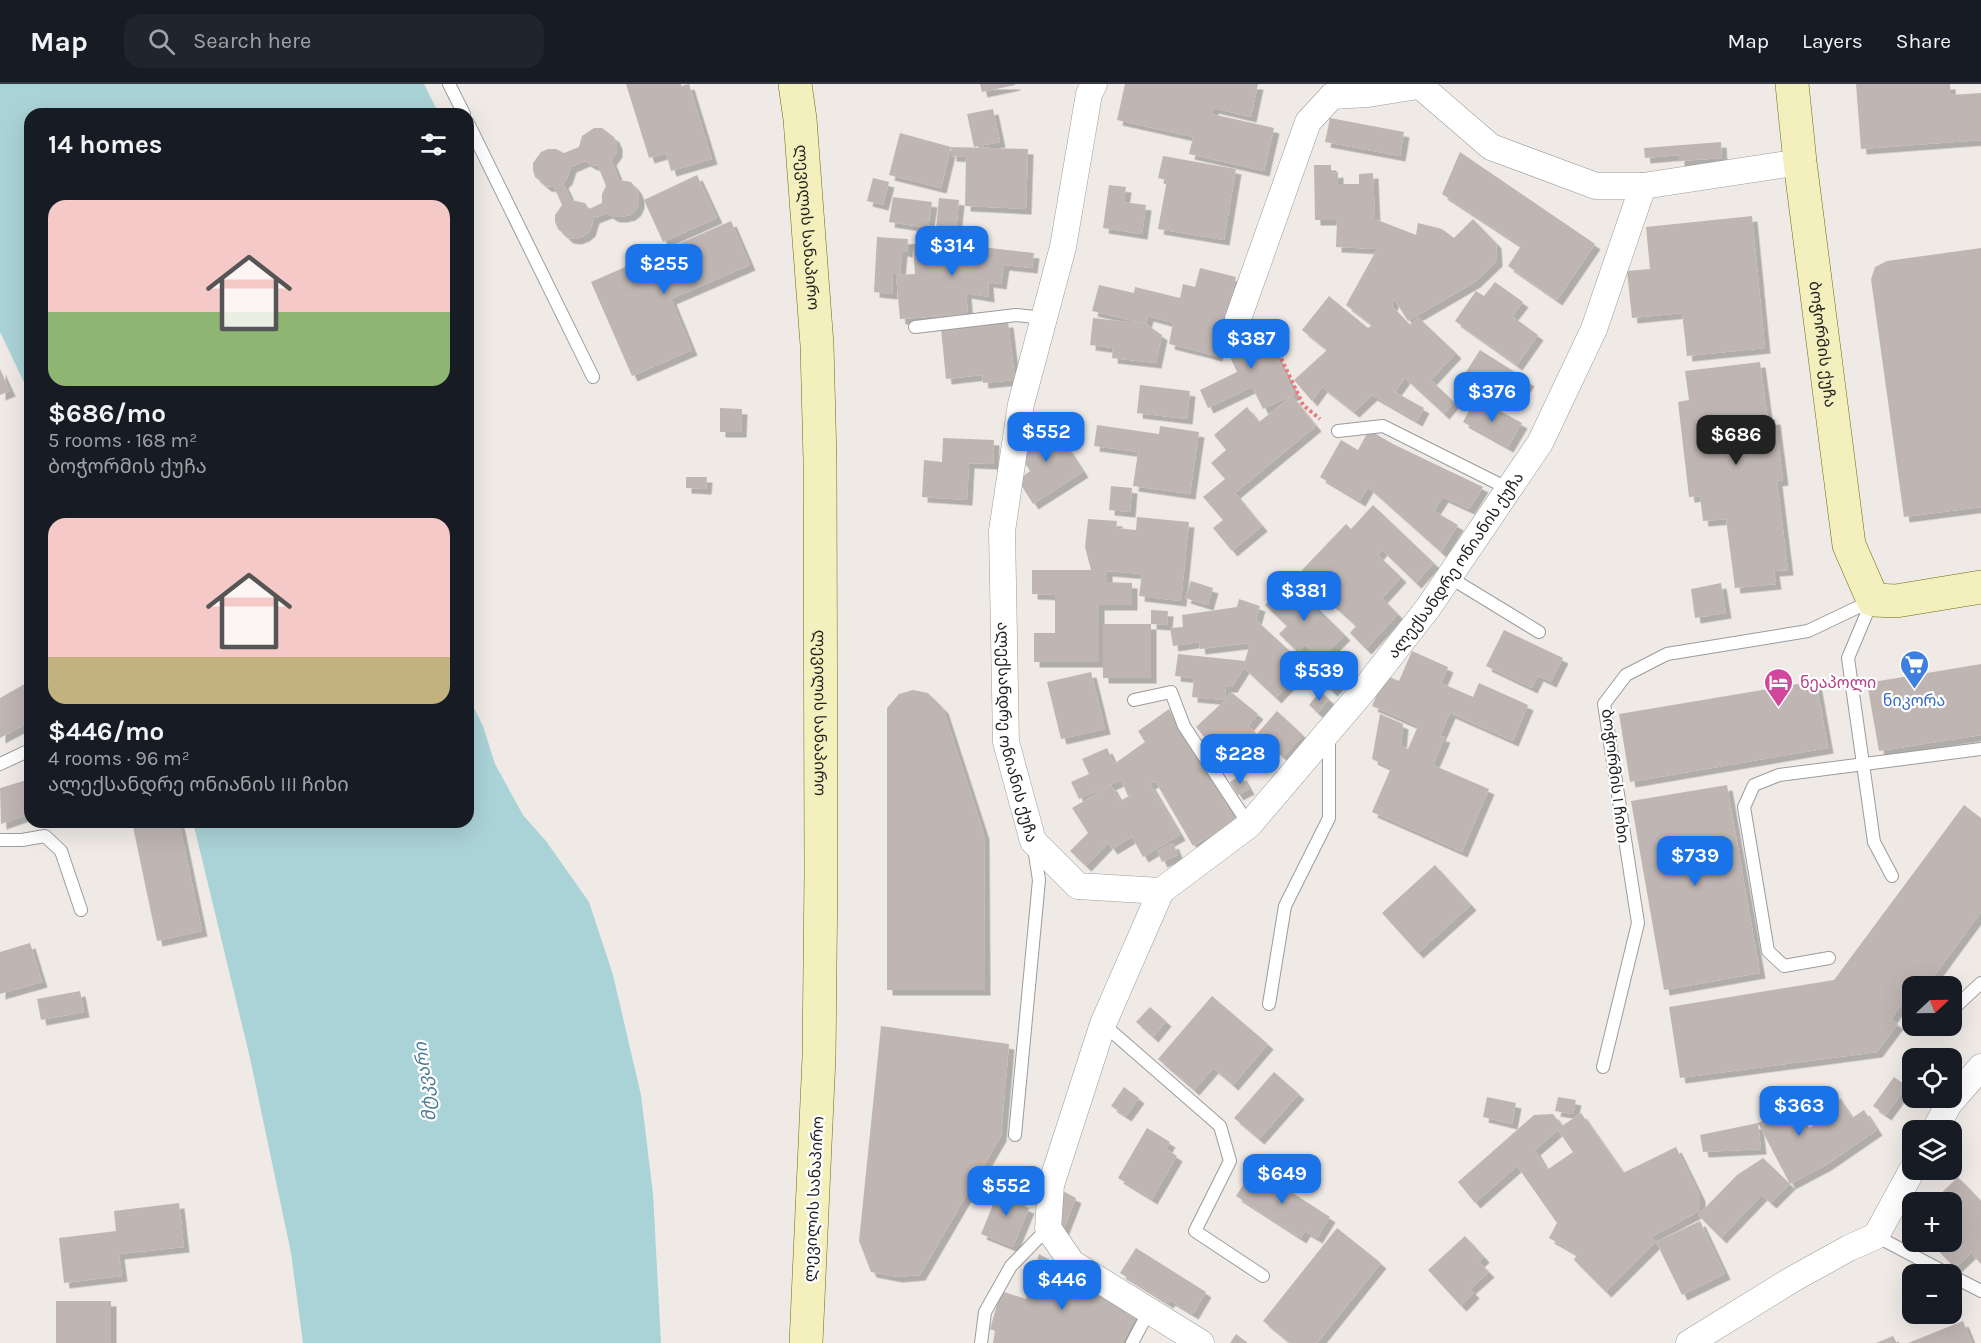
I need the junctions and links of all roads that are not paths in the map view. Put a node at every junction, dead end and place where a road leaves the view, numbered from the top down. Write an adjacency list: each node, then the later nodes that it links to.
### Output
1 (449, 84): 6 (lane)
2 (795, 84): 49 (main road, ლევილის სანაპირო)
3 (1792, 84): 8 (main road, ბოჭორმის ქუჩა)
4 (1418, 85): 9 (street); 11 (street)
5 (1089, 87): 10 (street, ალექსანდრე ონიანის ქუჩა)
6 (461, 108)
7 (474, 135): 13 (lane)
8 (1800, 162): 9 (street); 18 (main road, ბოჭორმის ქუჩა)
9 (1643, 186): 15 (street, ალექსანდრე ონიანის ქუჩა)
10 (1044, 318): 12 (lane); 28 (street, ალექსანდრე ონიანის ქუჩა)
11 (1238, 319)
12 (915, 327)
13 (593, 376)
14 (1338, 430): 15 (lane)
15 (1507, 488): 16 (street, ალექსანდრე ონიანის ქუჩა)
16 (1449, 577): 19 (lane); 21 (street, ალექსანდრე ონიანის ქუჩა)
17 (1981, 587): 18 (main road)
18 (1873, 600): 25 (lane); 37 (lane, ბოჭორმის I ჩიხი)
19 (1539, 632)
20 (1134, 700): 26 (lane)
21 (1329, 731): 26 (street, ალექსანდრე ონიანის ქუჩა); 35 (lane)
22 (1981, 749): 25 (lane)
23 (24, 753): 24 (lane)
24 (0, 764)
25 (1862, 765): 29 (lane); 32 (lane)
26 (1249, 825): 30 (street, ალექსანდრე ონიანის ქუჩა)
27 (0, 840): 31 (lane)
28 (1033, 841): 30 (street, ალექსანდრე ონიანის ქუჩა); 40 (lane)
29 (1892, 876)
30 (1161, 891): 36 (street)
31 (81, 910)
32 (1829, 958)
33 (1981, 982): 34 (lane)
34 (1962, 1000)
35 (1269, 1004)
36 (1102, 1024): 42 (street); 45 (lane)
37 (1603, 1067)
38 (1981, 1067): 39 (street)
39 (1940, 1120)
40 (1015, 1135)
41 (1907, 1180): 43 (street)
42 (1048, 1228): 48 (street); 50 (lane)
43 (1876, 1236): 44 (lane); 53 (street)
44 (1930, 1264)
45 (1263, 1276)
46 (1962, 1281): 47 (lane)
47 (1981, 1291)
48 (1149, 1311): 51 (lane); 52 (street)
49 (806, 1343)
50 (981, 1343)
51 (1132, 1343)
52 (1201, 1343)
53 (1689, 1343)

